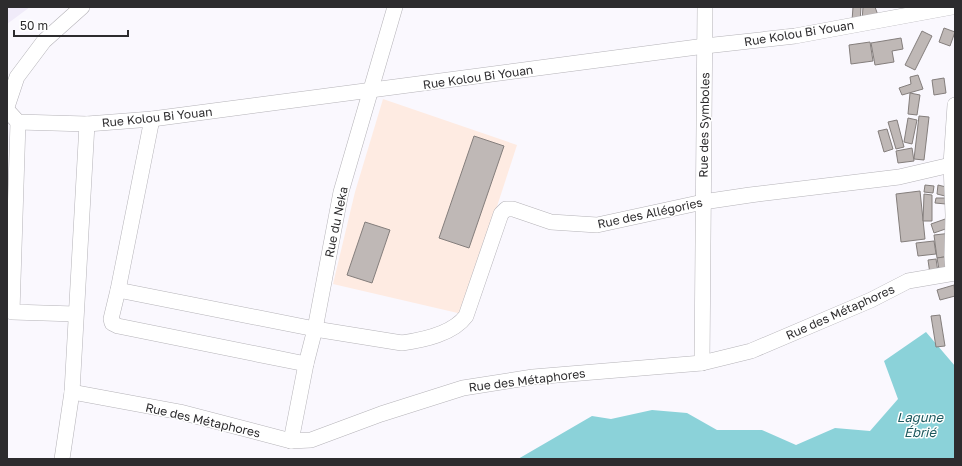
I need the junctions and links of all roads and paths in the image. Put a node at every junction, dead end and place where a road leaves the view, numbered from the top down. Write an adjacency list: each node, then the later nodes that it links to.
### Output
1 (82, 7): 8 (street)
2 (395, 7): 6 (street, Rue du Neka)
3 (705, 7): 5 (street, Rue des Symboles)
4 (950, 8): 5 (street, Rue Kolou Bi Youan)
5 (705, 46): 6 (street, Rue Kolou Bi Youan); 13 (street, Rue des Symboles)
6 (371, 91): 9 (street, Rue Kolou Bi Youan); 17 (street, Rue du Neka)
7 (955, 105): 12 (street)
8 (7, 108): 10 (street)
9 (152, 119): 11 (street, Rue Kolou Bi Youan); 15 (street)
10 (18, 122): 11 (street, Rue Kolou Bi Youan); 16 (street)
11 (87, 124): 16 (street)
12 (953, 164): 13 (street, Rue des Allégories); 14 (street)
13 (704, 202): 17 (street, Rue des Allégories); 18 (street, Rue des Symboles)
14 (954, 273): 18 (street, Rue des Métaphores)
15 (118, 290): 17 (street); 19 (street)
16 (75, 314): 20 (street)
17 (315, 329): 19 (street, Rue du Neka)
18 (702, 363): 21 (street, Rue des Métaphores)
19 (306, 364): 21 (street, Rue du Neka)
20 (72, 392): 21 (street, Rue des Métaphores); 22 (street)
21 (291, 442)
22 (62, 459)

